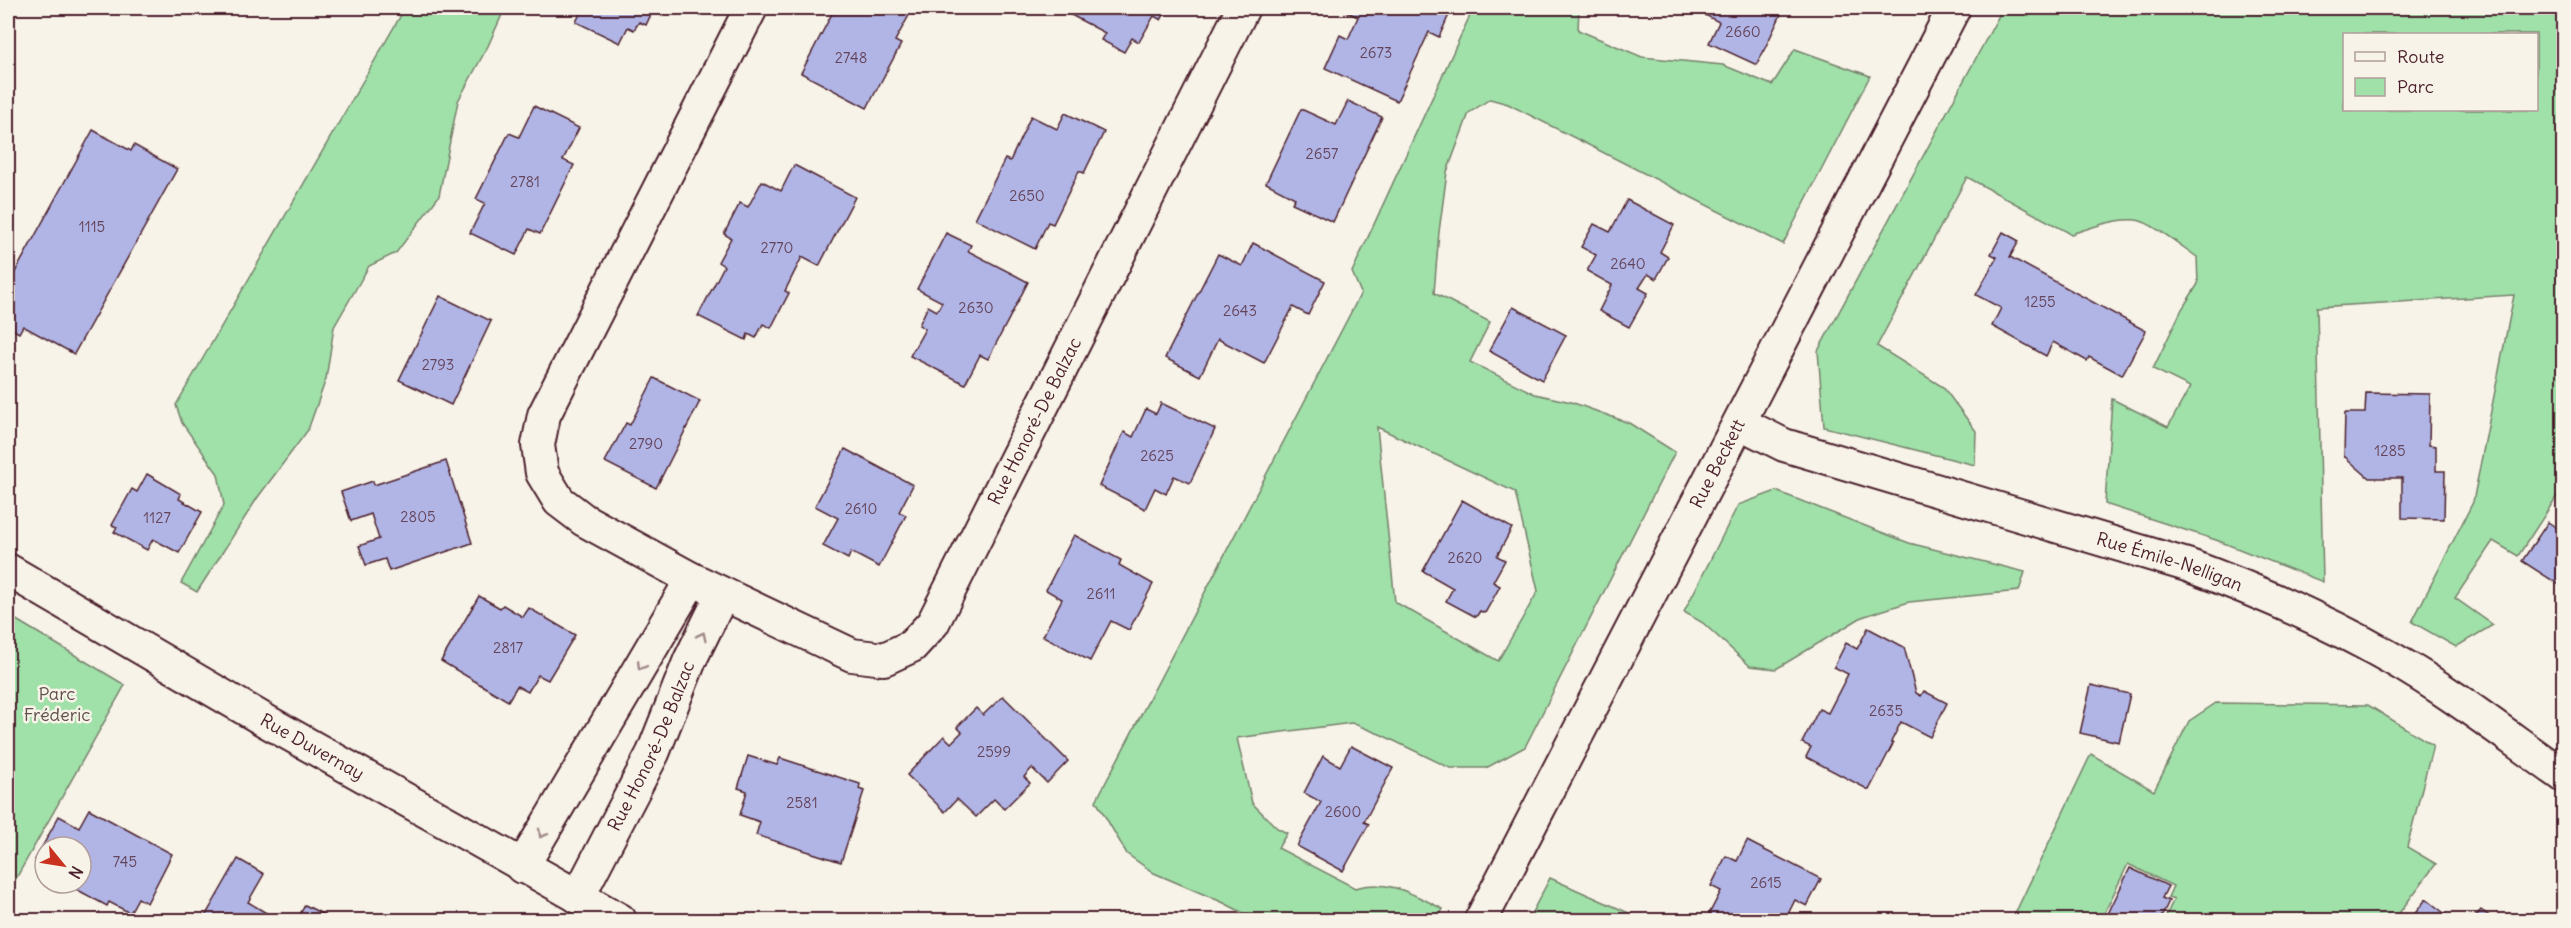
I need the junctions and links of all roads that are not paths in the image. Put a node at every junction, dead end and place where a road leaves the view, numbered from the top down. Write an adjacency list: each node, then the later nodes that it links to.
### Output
1 (751, 8): 6 (street, Rue Honoré-De Balzac)
2 (1243, 8): 7 (street, Rue Honoré-De Balzac)
3 (1954, 8): 4 (street, Rue Beckett)
4 (1740, 423): 8 (street, Rue Émile-Nelligan); 12 (street, Rue Beckett)
5 (8, 570): 9 (street, Rue Duvernay)
6 (692, 579): 7 (street, Rue Honoré-De Balzac); 9 (street, one-way to 9)
7 (722, 595): 10 (street, Rue Honoré-De Balzac, one-way to 7)
8 (2564, 776)
9 (522, 867): 10 (street, Rue Duvernay)
10 (578, 897): 11 (street, Rue Duvernay)
11 (620, 921)
12 (1481, 921)

